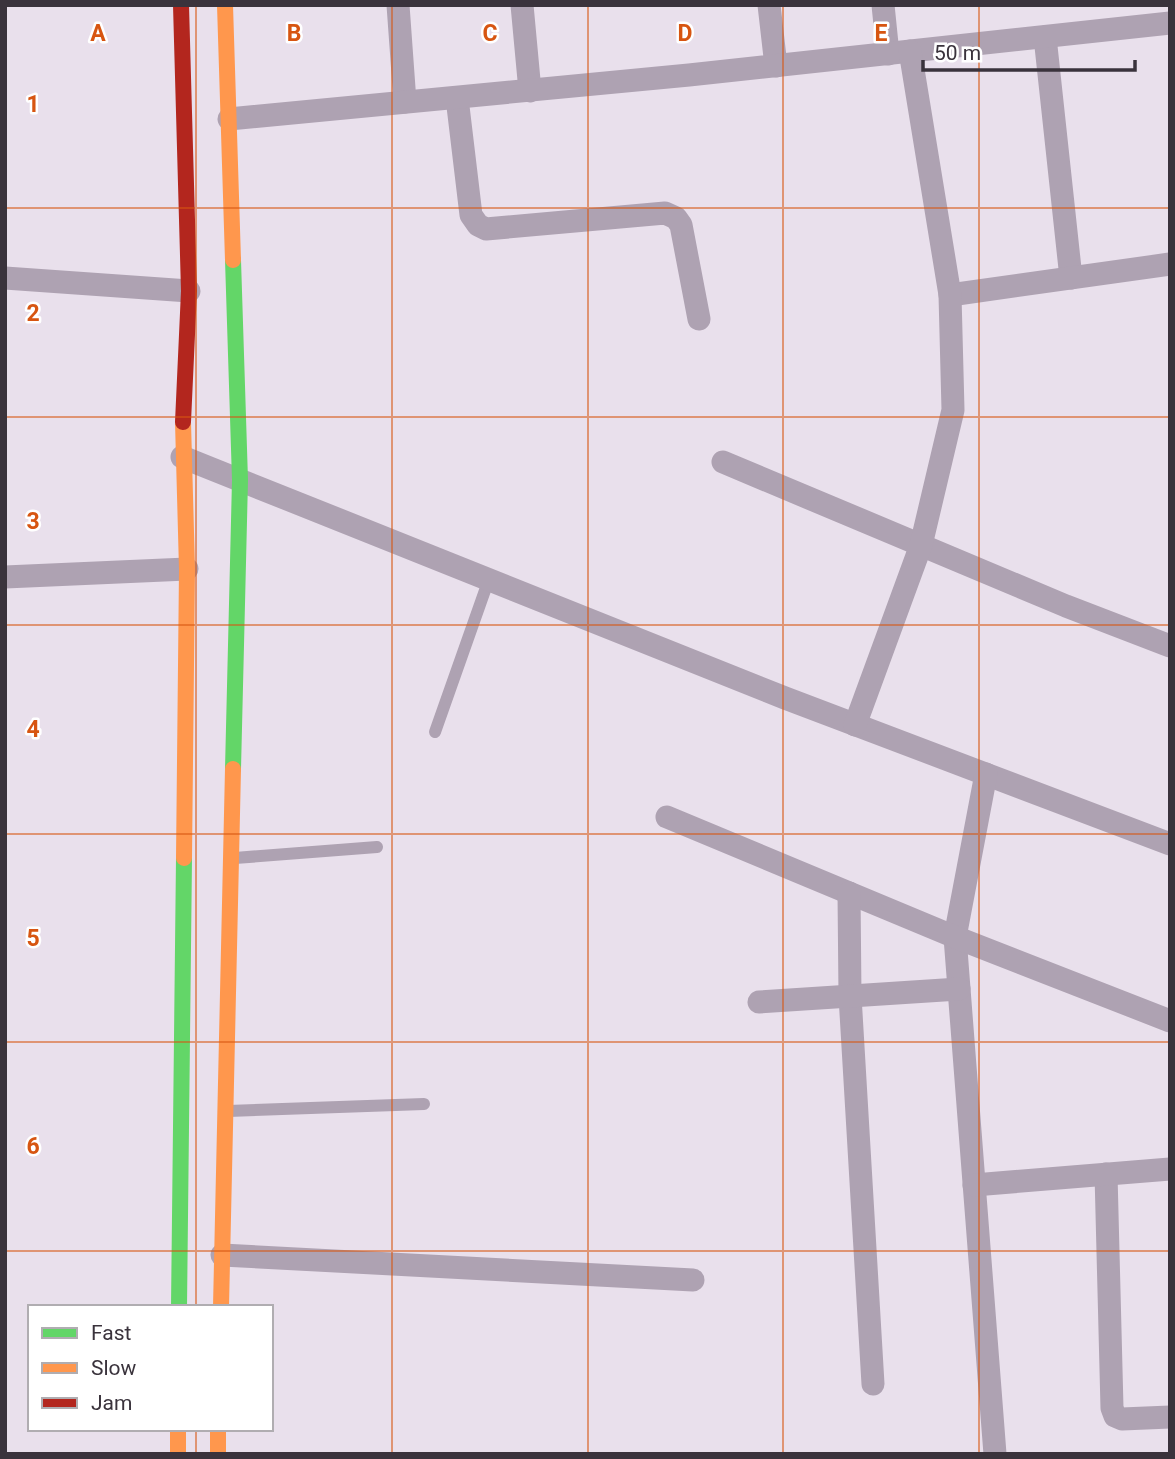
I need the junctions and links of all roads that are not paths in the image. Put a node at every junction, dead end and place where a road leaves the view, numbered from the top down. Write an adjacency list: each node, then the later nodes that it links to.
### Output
1 (181, 5): 18 (main road)
2 (225, 5): 14 (main road)
3 (397, 5): 13 (street)
4 (522, 5): 11 (street)
5 (769, 5): 10 (street)
6 (883, 5): 9 (street)
7 (1170, 23): 8 (street)
8 (1045, 37): 9 (street); 17 (street)
9 (899, 52): 10 (street); 19 (street)
10 (776, 66): 11 (street)
11 (530, 91): 12 (street)
12 (457, 98): 13 (street); 20 (street)
13 (405, 102): 14 (street)
14 (229, 120): 23 (main road)
15 (1170, 264): 17 (street)
16 (5, 278): 18 (street)
17 (1071, 278): 19 (street)
18 (189, 291): 21 (main road)
19 (950, 295): 24 (street)
20 (699, 319)
21 (182, 457): 23 (street); 25 (main road)
22 (723, 461): 24 (street)
23 (240, 480): 27 (street); 35 (main road)
24 (921, 545): 28 (street); 29 (street)
25 (187, 569): 26 (street); 49 (main road)
26 (5, 577)
27 (489, 579): 29 (street); 30 (lane)
28 (1170, 646)
29 (855, 724): 31 (street)
30 (435, 732)
31 (986, 775): 33 (street); 37 (street)
32 (667, 817): 36 (street)
33 (1170, 844)
34 (377, 847): 35 (lane)
35 (231, 859): 43 (main road)
36 (849, 893): 37 (street); 39 (street)
37 (955, 937): 38 (street); 41 (street)
38 (959, 989): 39 (street); 46 (street)
39 (850, 996): 40 (street); 51 (street)
40 (758, 1002)
41 (1170, 1021)
42 (424, 1104): 43 (lane)
43 (225, 1111): 47 (main road)
44 (1170, 1169): 45 (street)
45 (1106, 1174): 46 (street); 52 (street)
46 (974, 1185): 57 (street)
47 (222, 1255): 48 (street); 50 (main road)
48 (693, 1280)
49 (179, 1305)
50 (221, 1305)
51 (873, 1384)
52 (1170, 1417)
53 (178, 1431): 55 (main road)
54 (218, 1431): 56 (main road)
55 (178, 1454)
56 (218, 1454)
57 (995, 1454)

